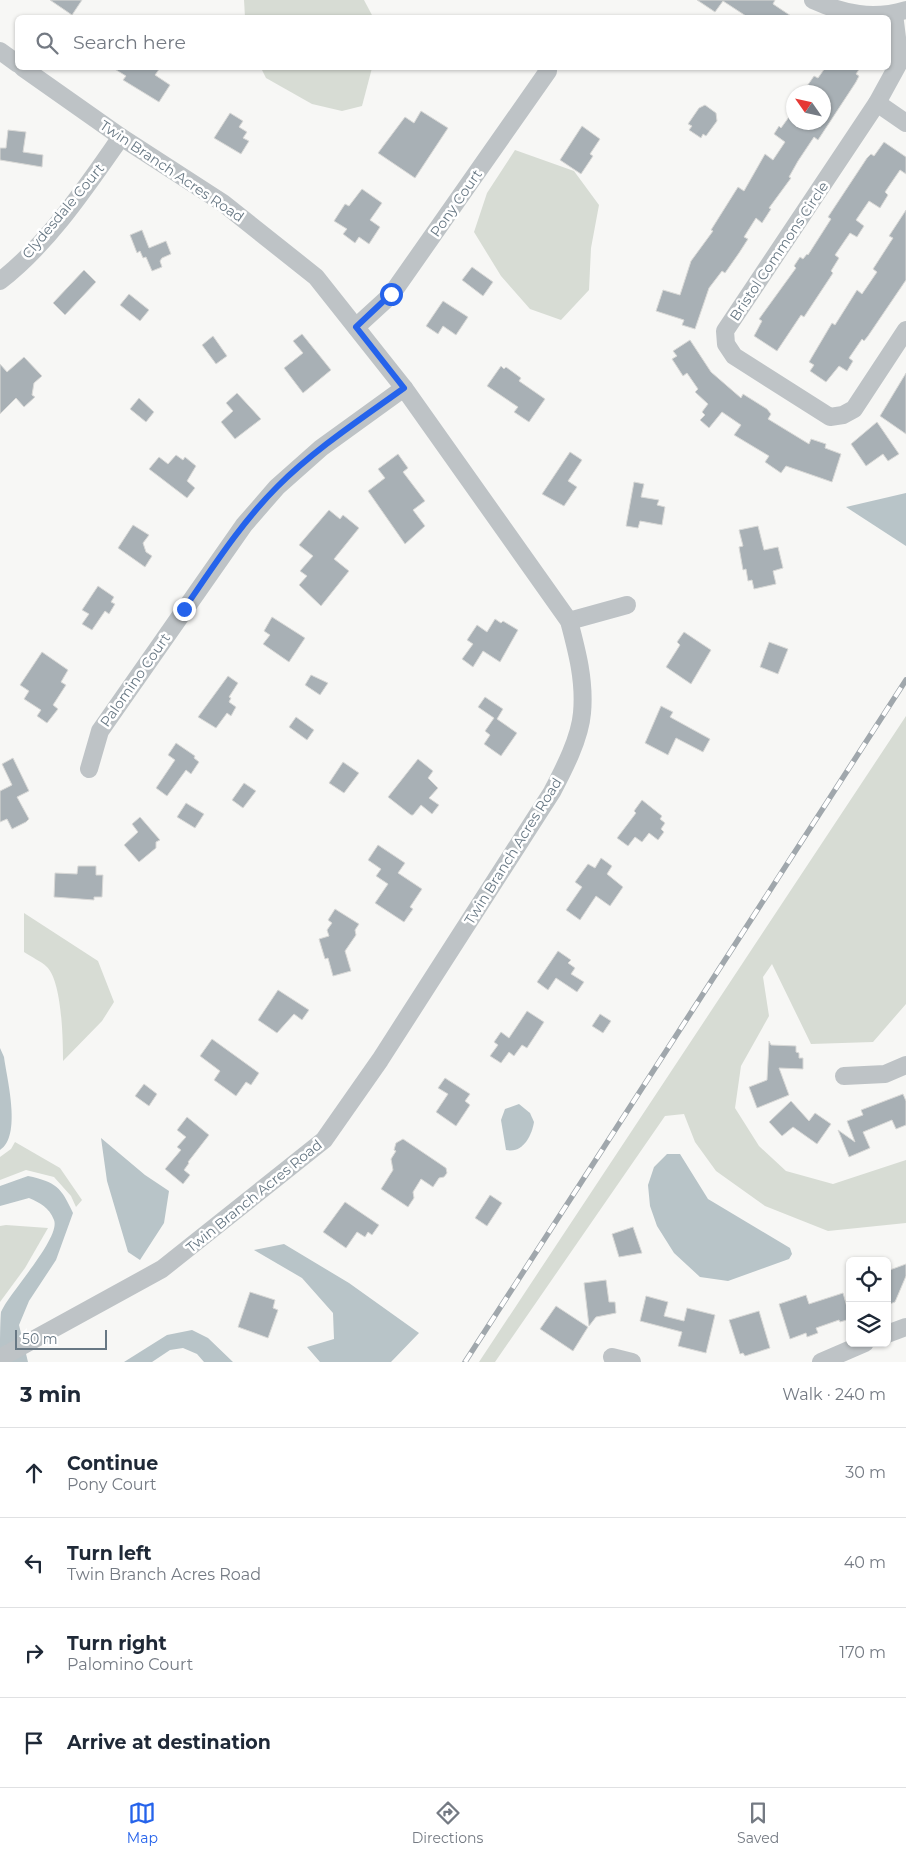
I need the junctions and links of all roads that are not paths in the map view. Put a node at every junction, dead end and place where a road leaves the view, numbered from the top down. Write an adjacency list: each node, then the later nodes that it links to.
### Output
1 (813, 0): 3 (street)
2 (900, 12): 4 (street); 9 (street, Bristol Commons Circle)
3 (858, 15)
4 (876, 15)
5 (0, 51): 6 (street)
6 (15, 62)
7 (26, 70): 11 (street, Twin Branch Acres Road)
8 (548, 72): 13 (street, Pony Court)
9 (877, 103): 10 (street); 14 (street, Bristol Commons Circle)
10 (906, 123)
11 (122, 137): 12 (street, Clydesdale Court); 13 (street, Twin Branch Acres Road)
12 (0, 281)
13 (356, 327): 15 (street, Twin Branch Acres Road)
14 (906, 330)
15 (404, 388): 17 (street, Twin Branch Acres Road); 18 (street, Palomino Court)
16 (627, 605): 17 (street)
17 (569, 621): 25 (street, Twin Branch Acres Road)
18 (89, 769)
19 (906, 1065): 20 (street)
20 (844, 1076)
21 (906, 1327): 22 (street)
22 (891, 1333)
23 (856, 1347): 27 (street)
24 (612, 1357): 26 (street)
25 (0, 1358)
26 (632, 1362)
27 (821, 1362)

